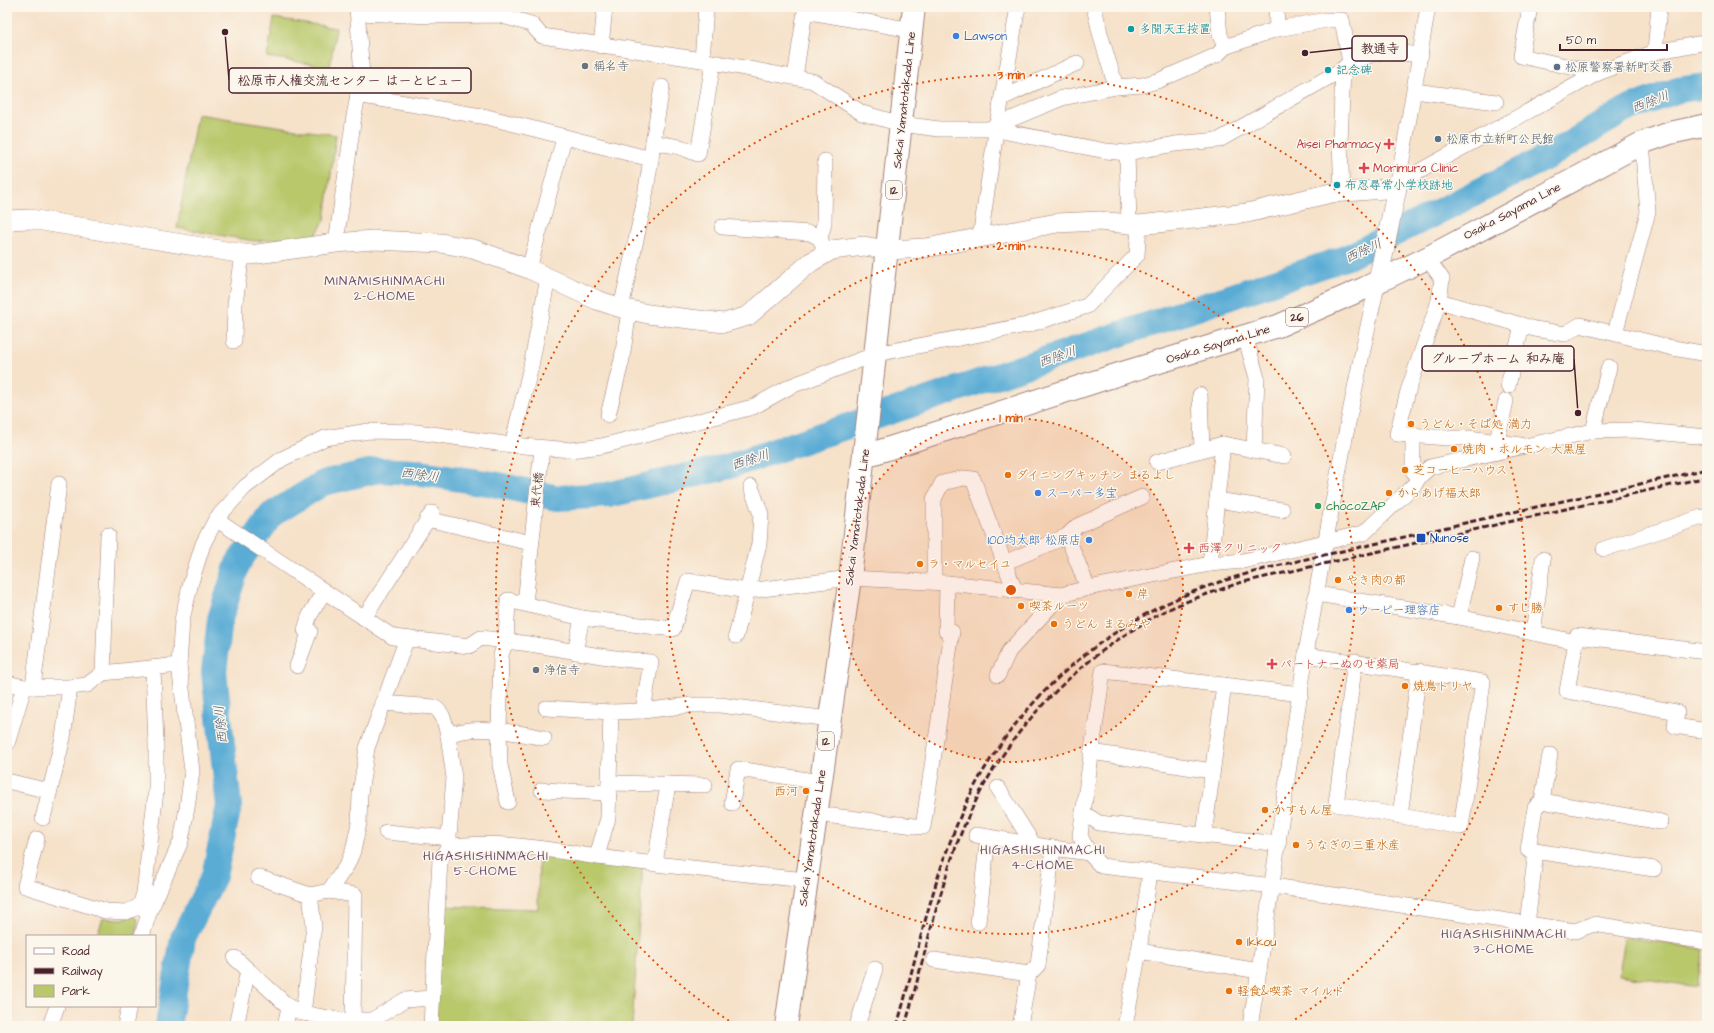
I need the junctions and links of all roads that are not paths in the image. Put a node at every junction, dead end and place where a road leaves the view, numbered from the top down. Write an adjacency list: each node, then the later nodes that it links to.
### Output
1 (605, 7): 16 (street)
2 (706, 7): 20 (street)
3 (914, 7): 13 (main road, Sakai Yamatotakada Line / 12)
4 (1018, 7): 29 (street)
5 (1094, 7): 26 (street)
6 (1217, 7): 17 (street)
7 (1276, 7): 14 (street)
8 (1428, 7): 19 (street)
9 (1530, 7): 23 (street)
10 (1659, 7): 18 (street)
11 (358, 10): 12 (street); 28 (street)
12 (475, 11): 16 (street)
13 (912, 30): 24 (street); 31 (main road, Sakai Yamatotakada Line / 12)
14 (1277, 30): 17 (street); 22 (street)
15 (1707, 42): 18 (street)
16 (601, 46): 20 (street)
17 (1225, 47): 26 (street)
18 (1655, 52): 23 (street)
19 (1421, 55): 22 (street); 27 (street)
20 (708, 61): 24 (street); 35 (street)
21 (1077, 63): 29 (street)
22 (1347, 65): 37 (street); 41 (street)
23 (1598, 74): 40 (street)
24 (795, 78): 31 (street)
25 (662, 87): 35 (street)
26 (1116, 87): 32 (street)
27 (1415, 91): 30 (street); 40 (street)
28 (357, 95): 34 (street); 46 (street)
29 (1002, 98): 32 (street)
30 (1496, 102)
31 (901, 124): 32 (street); 48 (main road, Sakai Yamatotakada Line / 12)
32 (997, 125): 37 (street); 45 (street)
33 (1707, 125): 36 (main road, Osaka Sayama Line / 26)
34 (564, 138): 38 (street); 51 (street)
35 (653, 142): 38 (street)
36 (1642, 143): 50 (main road, Osaka Sayama Line / 26); 57 (street)
37 (1127, 152): 43 (street)
38 (651, 159): 55 (street)
39 (825, 161): 47 (street)
40 (1397, 186): 41 (street); 52 (street)
41 (1342, 192): 43 (street)
42 (7, 220): 49 (street)
43 (1134, 224): 45 (street); 61 (street)
44 (722, 227): 47 (street)
45 (980, 238): 48 (street)
46 (336, 243): 49 (street); 51 (street)
47 (823, 246): 48 (street); 55 (street)
48 (887, 250): 61 (main road, Sakai Yamatotakada Line / 12)
49 (242, 254): 59 (street)
50 (1428, 258): 52 (main road, Osaka Sayama Line / 26); 54 (street)
51 (529, 269): 53 (street)
52 (1380, 277): 58 (main road, Osaka Sayama Line / 26); 89 (street)
53 (548, 278): 55 (street); 70 (street)
54 (1440, 301): 56 (street); 66 (street)
55 (625, 309): 64 (street)
56 (1522, 326): 57 (street); 68 (street)
57 (1615, 333): 60 (street)
58 (1245, 336): 74 (street); 75 (main road, Osaka Sayama Line / 26)
59 (234, 341)
60 (1707, 354)
61 (875, 363): 72 (street); 75 (main road, Sakai Yamatotakada Line / 12)
62 (1609, 366): 65 (street)
63 (1200, 395): 73 (street)
64 (608, 416)
65 (1593, 431): 67 (street); 71 (street)
66 (1412, 436): 68 (street); 78 (street)
67 (1707, 437)
68 (1497, 441): 71 (street)
69 (1223, 444): 73 (street); 74 (street); 82 (street)
70 (512, 446): 72 (street); 85 (street)
71 (1528, 447): 78 (street)
72 (542, 449): 88 (street, 東代橋)
73 (1202, 450): 77 (street)
74 (1254, 450): 76 (street)
75 (865, 456): 95 (main road, Sakai Yamatotakada Line / 12)
76 (1284, 456)
77 (1157, 462)
78 (1419, 477): 89 (street)
79 (59, 484): 124 (street)
80 (751, 488): 99 (street)
81 (1142, 497): 87 (street)
82 (1217, 500): 83 (street); 94 (street)
83 (1282, 510)
84 (1707, 518): 90 (street)
85 (216, 519): 98 (street); 116 (street)
86 (108, 535): 120 (street)
87 (1066, 536): 93 (street); 97 (street)
88 (532, 537): 103 (street, 東代橋); 105 (street)
89 (1326, 543): 94 (street); 101 (street)
90 (1604, 549)
91 (1472, 558): 104 (street)
92 (1543, 560): 107 (street)
93 (1004, 563): 96 (street); 100 (street)
94 (1210, 564): 97 (street)
95 (850, 578): 96 (street); 99 (street); 131 (main road, Sakai Yamatotakada Line / 12)
96 (941, 583): 100 (street); 152 (street)
97 (1088, 588): 102 (street)
98 (324, 591): 105 (street); 117 (street)
99 (747, 591): 106 (street); 108 (street)
100 (1015, 591): 102 (street)
101 (1317, 594): 104 (street); 114 (street)
102 (1062, 595): 121 (street)
103 (525, 603): 106 (street); 110 (street)
104 (1459, 617): 107 (street)
105 (364, 618): 109 (street)
106 (582, 618): 112 (street)
107 (1533, 633): 111 (street)
108 (736, 636)
109 (408, 638): 110 (street); 127 (street)
110 (506, 640): 112 (street); 132 (street)
111 (1576, 642): 113 (street); 133 (street)
112 (575, 652): 129 (street)
113 (1707, 652)
114 (1306, 655): 115 (street); 126 (street)
115 (1355, 661): 119 (street); 153 (street)
116 (179, 665): 118 (street); 174 (street)
117 (297, 666)
118 (153, 668): 120 (street); 174 (street)
119 (1419, 672): 153 (street); 153 (street)
120 (103, 673): 125 (street)
121 (998, 675)
122 (7, 683): 124 (street)
123 (1224, 685): 126 (street); 137 (street); 139 (street)
124 (28, 687): 125 (street); 136 (street)
125 (70, 687): 147 (street)
126 (1301, 694): 161 (street)
127 (383, 703): 134 (street); 172 (street)
128 (546, 708): 130 (street)
129 (643, 711): 130 (street); 131 (street)
130 (611, 712): 144 (street)
131 (829, 719): 141 (main road, Sakai Yamatotakada Line / 12)
132 (499, 730): 134 (street); 135 (street); 149 (street)
133 (1707, 731)
134 (448, 735): 159 (street)
135 (544, 738)
136 (7, 744)
137 (1092, 752): 139 (street); 151 (street)
138 (1550, 755): 148 (street)
139 (1212, 771): 157 (street)
140 (7, 781): 147 (street)
141 (820, 782): 150 (street); 152 (main road, Sakai Yamatotakada Line / 12)
142 (668, 784): 143 (street); 144 (street); 166 (street)
143 (705, 785)
144 (609, 788): 146 (street); 165 (street)
145 (998, 788): 160 (street)
146 (542, 790)
147 (49, 791): 154 (street)
148 (1542, 801): 155 (street); 163 (street)
149 (508, 802)
150 (732, 803)
151 (1083, 813): 157 (street); 164 (street)
152 (816, 814): 170 (main road, Sakai Yamatotakada Line / 12)
153 (1400, 816)
154 (43, 818)
155 (1661, 822)
156 (386, 832): 159 (street)
157 (1204, 835): 161 (street)
158 (37, 838): 174 (street)
159 (448, 842): 165 (street); 186 (street)
160 (1033, 844): 162 (street); 175 (street)
161 (1279, 844): 171 (street)
162 (1053, 848): 164 (street); 185 (street)
163 (1536, 851): 167 (street); 176 (street)
164 (1089, 853): 168 (street)
165 (598, 856): 166 (street)
166 (655, 863): 170 (street)
167 (1654, 870)
168 (1150, 872): 171 (street); 179 (street)
169 (258, 877): 173 (street)
170 (806, 880): 197 (main road, Sakai Yamatotakada Line / 12)
171 (1273, 886): 176 (street); 184 (street)
172 (329, 891): 173 (street); 191 (street)
173 (310, 895): 190 (street)
174 (144, 910): 177 (street)
175 (978, 922)
176 (1526, 924): 178 (street)
177 (142, 935)
178 (1707, 942)
179 (1139, 951): 184 (street); 200 (street)
180 (235, 958): 183 (street)
181 (934, 960): 185 (street)
182 (875, 969): 198 (street)
183 (248, 970): 189 (street); 194 (street)
184 (1260, 971): 201 (street)
185 (1029, 974): 199 (street)
186 (432, 998): 191 (street); 196 (street)
187 (57, 1007): 192 (street)
188 (129, 1007): 193 (street)
189 (289, 1007): 190 (street); 195 (street)
190 (303, 1013): 191 (street)
191 (344, 1022)
192 (50, 1026)
193 (125, 1026)
194 (236, 1026)
195 (285, 1026)
196 (431, 1026)
197 (786, 1026)
198 (857, 1026)
199 (1020, 1026)
200 (1125, 1026)
201 (1250, 1026)

